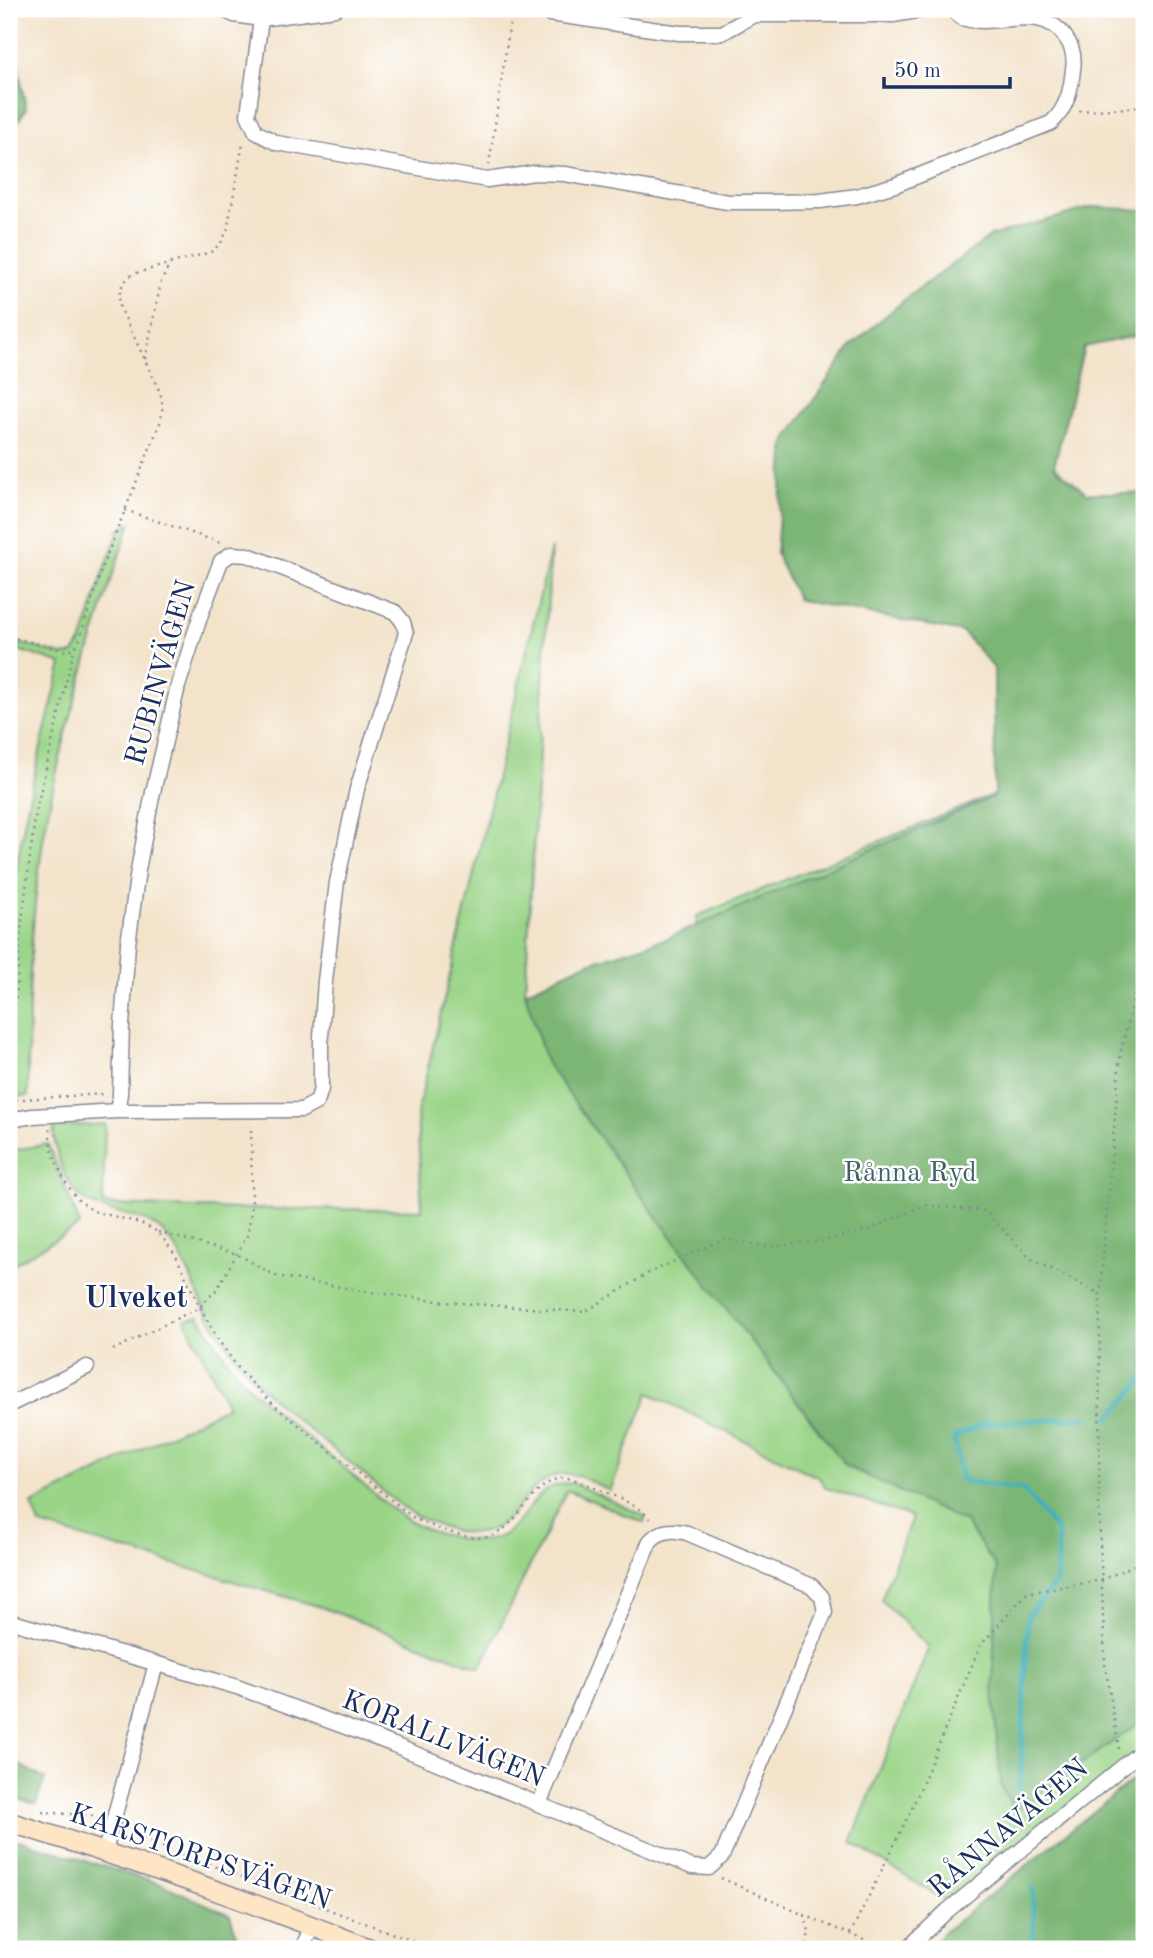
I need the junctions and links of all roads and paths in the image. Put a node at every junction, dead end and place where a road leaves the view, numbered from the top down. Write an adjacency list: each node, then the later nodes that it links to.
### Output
1 (222, 9): 7 (street)
2 (335, 9): 7 (street)
3 (512, 9): 11 (path)
4 (543, 9): 5 (street)
5 (928, 9)
6 (953, 9): 9 (street)
7 (261, 19): 10 (street)
8 (1144, 107): 9 (path)
9 (1062, 113): 11 (street)
10 (256, 132): 11 (street); 12 (path)
11 (487, 180)
12 (170, 262): 13 (path); 13 (path)
13 (145, 359): 14 (path)
14 (125, 510): 15 (path); 17 (path)
15 (223, 544)
16 (9, 637): 17 (path)
17 (74, 649): 19 (path)
18 (1144, 954): 28 (path)
19 (9, 1089)
20 (106, 1094): 21 (path)
21 (9, 1100)
22 (117, 1111): 22 (street, RUBINVÄGEN); 23 (street)
23 (9, 1120)
24 (251, 1120): 27 (path)
25 (48, 1123): 26 (path)
26 (159, 1232): 27 (path); 29 (path)
27 (237, 1254): 28 (path); 29 (path)
28 (1100, 1294): 35 (path)
29 (200, 1307): 30 (path); 33 (path)
30 (113, 1350)
31 (87, 1367): 32 (street)
32 (9, 1405)
33 (652, 1522)
34 (1144, 1558): 35 (path)
35 (1102, 1580): 39 (path); 48 (path)
36 (9, 1620): 37 (street, KORALLVÄGEN)
37 (156, 1664): 40 (street, KORALLVÄGEN); 42 (street)
38 (1144, 1749): 39 (street, RÅNNAVÄGEN)
39 (1122, 1766): 56 (street, RÅNNAVÄGEN)
40 (539, 1804): 45 (street, KORALLVÄGEN); 45 (street)
41 (35, 1810): 42 (path)
42 (115, 1818): 44 (street); 53 (path)
43 (9, 1822): 44 (main road, KARSTORPSVÄGEN)
44 (105, 1851): 47 (main road, KARSTORPSVÄGEN)
45 (713, 1872): 46 (path)
46 (804, 1915): 48 (path); 54 (path)
47 (312, 1926): 51 (street); 52 (main road, KARSTORPSVÄGEN)
48 (850, 1934): 55 (path)
49 (9, 1943): 50 (path)
50 (23, 1949)
51 (302, 1949)
52 (371, 1949)
53 (434, 1949)
54 (806, 1949)
55 (886, 1949)
56 (907, 1949)

